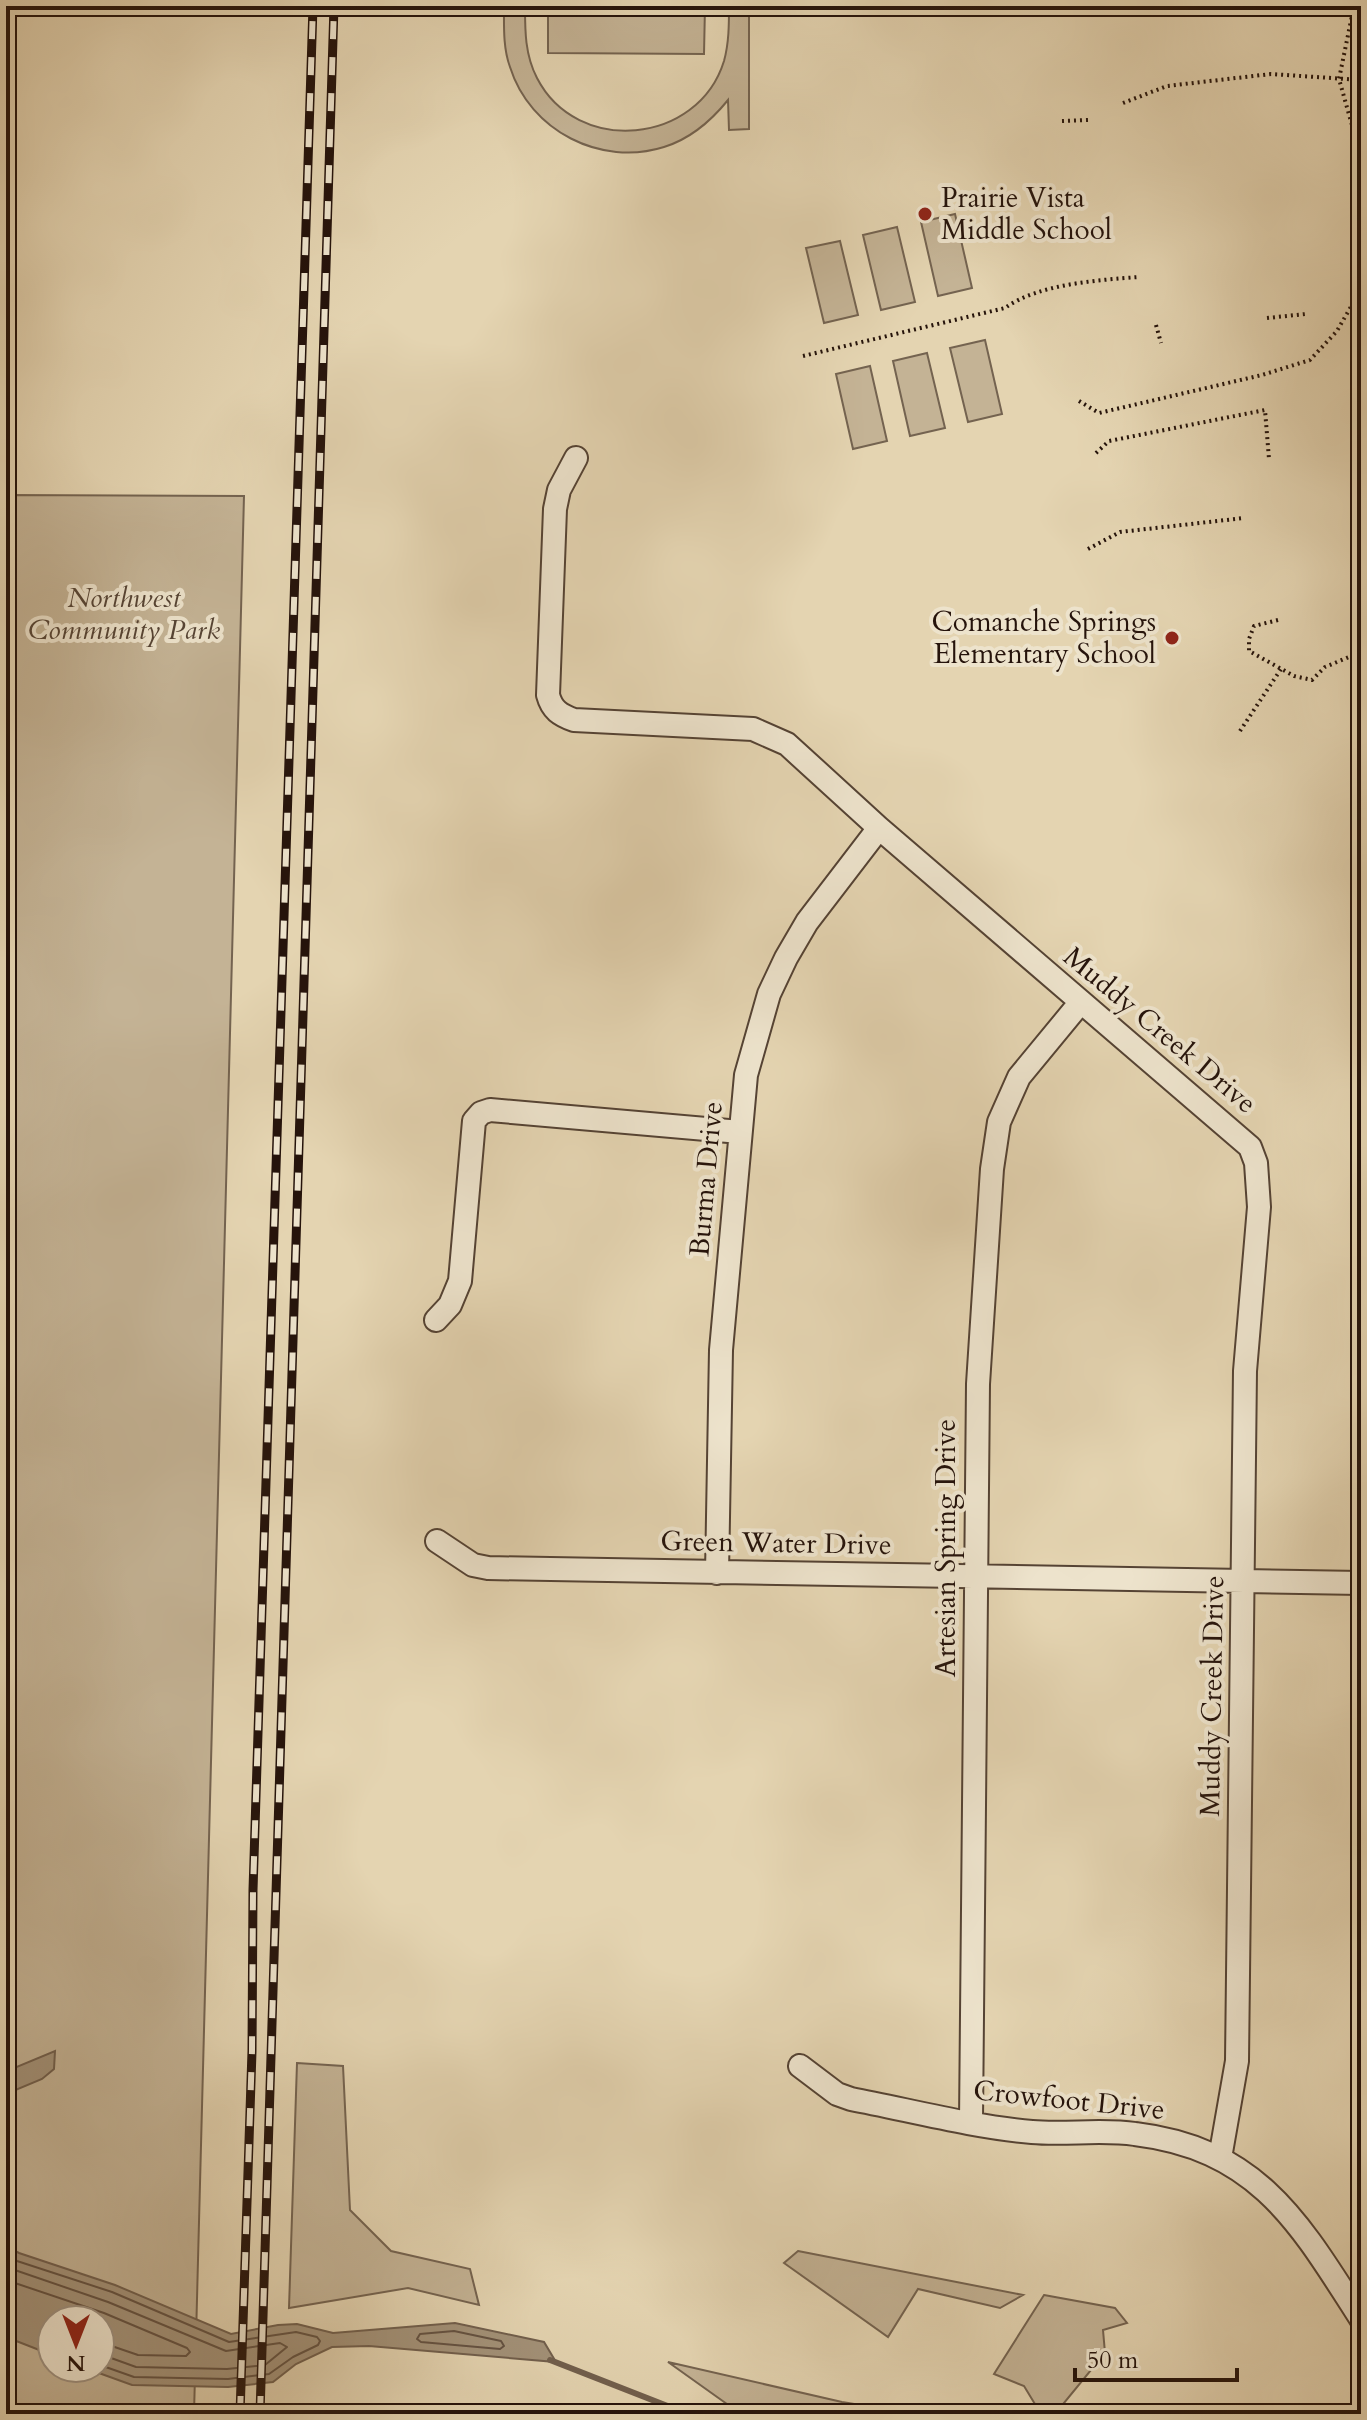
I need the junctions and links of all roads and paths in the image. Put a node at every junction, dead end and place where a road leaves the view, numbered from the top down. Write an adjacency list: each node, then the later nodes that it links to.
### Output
1 (1354, 6): 2 (path)
2 (1339, 79): 3 (path); 4 (path); 7 (path)
3 (1361, 80)
4 (1123, 103)
5 (1088, 120): 6 (path)
6 (1062, 121)
7 (1361, 157)
8 (1139, 277): 14 (path)
9 (1361, 289): 15 (path)
10 (1306, 314): 11 (path)
11 (1267, 318)
12 (1156, 325): 13 (path)
13 (1161, 343)
14 (803, 356)
15 (1079, 401)
16 (1096, 453): 18 (path)
17 (576, 458): 25 (street, Muddy Creek Drive)
18 (1269, 459)
19 (1244, 518): 20 (path)
20 (1088, 549)
21 (1278, 620): 23 (path)
22 (1361, 652): 23 (path)
23 (1281, 669): 24 (path)
24 (1240, 731)
25 (879, 828): 26 (street, Muddy Creek Drive); 27 (street, Burma Drive)
26 (1080, 1003): 31 (street, Artesian Spring Drive); 32 (street, Muddy Creek Drive)
27 (740, 1132): 28 (street); 30 (street, Burma Drive)
28 (436, 1320)
29 (437, 1541): 30 (street, Green Water Drive)
30 (717, 1573): 31 (street, Green Water Drive)
31 (976, 1575): 32 (street, Green Water Drive); 35 (street, Artesian Spring Drive)
32 (1243, 1583): 33 (street, Green Water Drive); 36 (street, Muddy Creek Drive)
33 (1361, 1583)
34 (800, 2066): 35 (street, Crowfoot Drive)
35 (971, 2121): 36 (street, Crowfoot Drive)
36 (1220, 2158): 37 (street, Crowfoot Drive)
37 (1361, 2319)

